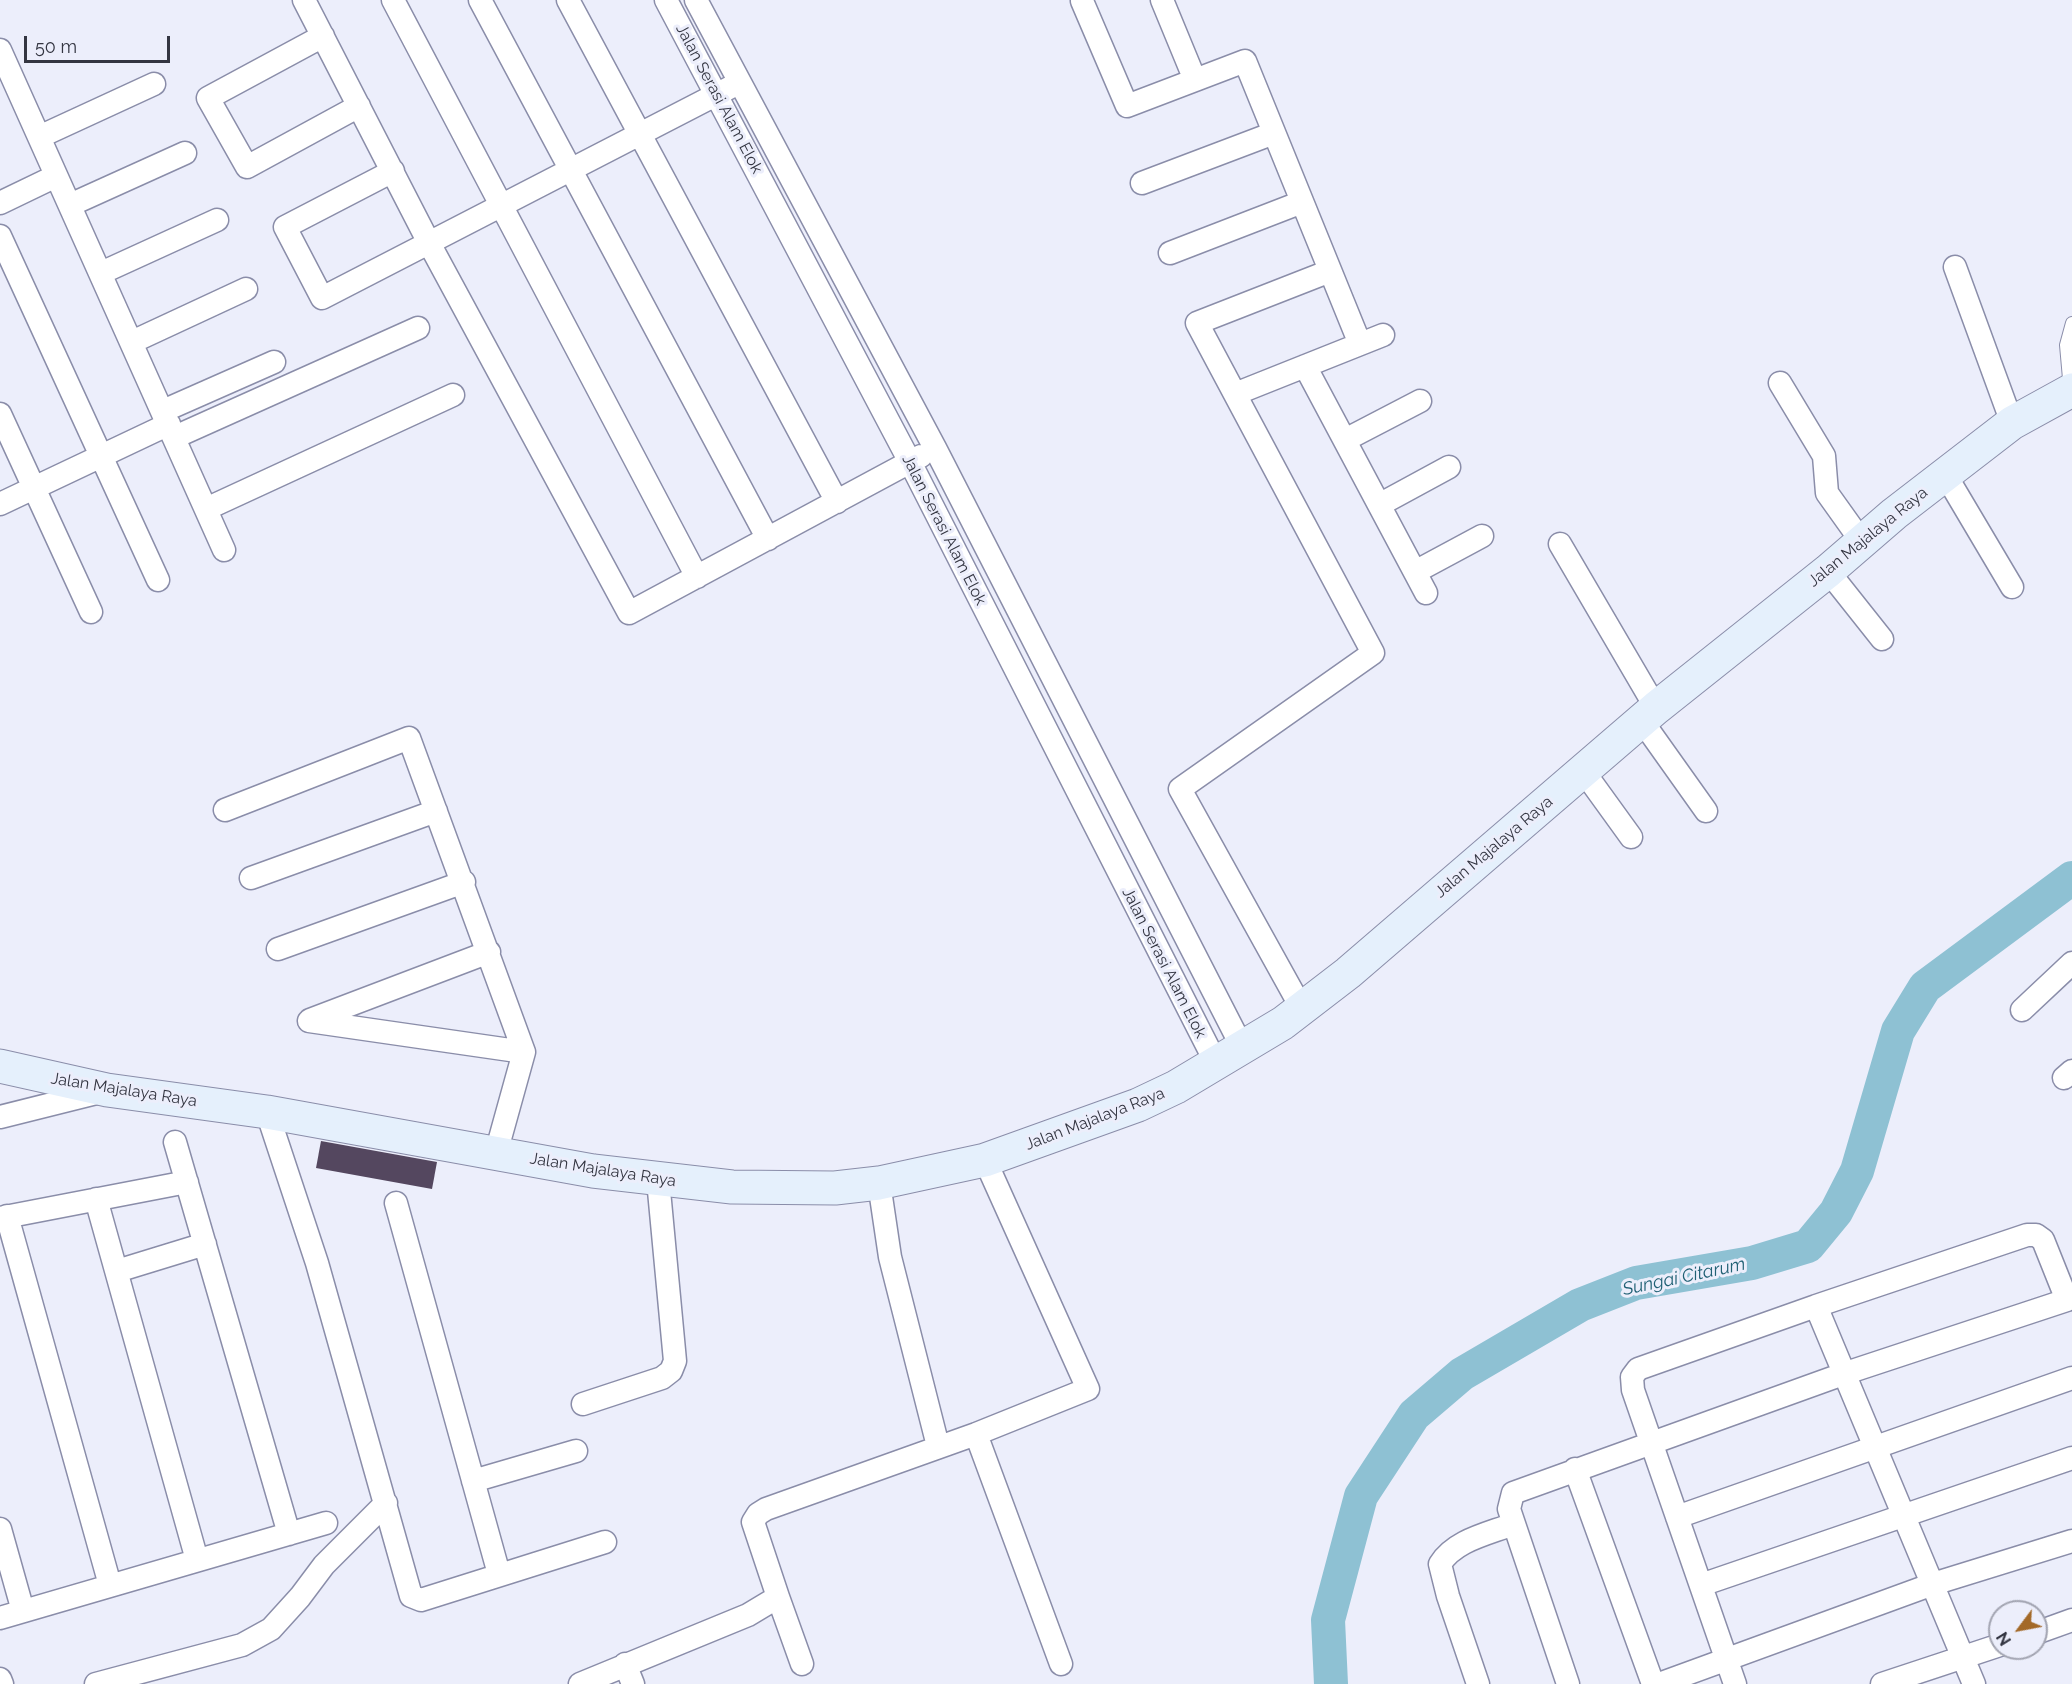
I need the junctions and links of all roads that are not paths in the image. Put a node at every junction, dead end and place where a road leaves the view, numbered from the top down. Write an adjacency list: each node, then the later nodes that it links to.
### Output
1 (304, 0): 9 (street)
2 (393, 0): 27 (street)
3 (480, 0): 21 (street)
4 (568, 0): 17 (street)
5 (666, 0): 14 (street, Jalan Serasi Alam Elok)
6 (696, 0): 12 (street, Jalan Serasi Alam Elok)
7 (1162, 0): 11 (street)
8 (1082, 1): 11 (street)
9 (323, 36): 15 (street); 15 (street)
10 (0, 50): 18 (street)
11 (1195, 80): 16 (street)
12 (741, 82): 14 (street); 52 (street, Jalan Serasi Alam Elok)
13 (154, 84): 18 (street)
14 (717, 94): 17 (street); 54 (street, Jalan Serasi Alam Elok)
15 (359, 106): 20 (street)
16 (1274, 133): 23 (street); 24 (street)
17 (640, 134): 21 (street); 58 (street)
18 (39, 137): 22 (street)
19 (185, 153): 26 (street)
20 (393, 171): 30 (street); 30 (street)
21 (569, 171): 27 (street); 63 (street)
22 (56, 176): 25 (street); 26 (street)
23 (1142, 183)
24 (1302, 202): 31 (street); 33 (street)
25 (0, 203)
26 (70, 205): 34 (street)
27 (501, 206): 30 (street); 69 (street)
28 (217, 220): 34 (street)
29 (0, 236): 53 (street)
30 (429, 243): 69 (street)
31 (1170, 253)
32 (1955, 267): 49 (street)
33 (1330, 271): 40 (street); 45 (street)
34 (101, 273): 39 (street)
35 (246, 289): 39 (street)
36 (2072, 323): 44 (lane)
37 (418, 328): 50 (street)
38 (1383, 335): 40 (street)
39 (132, 342): 50 (street)
40 (1360, 344): 42 (street)
41 (274, 362): 50 (street)
42 (1305, 366): 45 (street); 51 (street)
43 (1780, 383): 64 (street)
44 (2071, 391): 49 (street, Jalan Majalaya Raya)
45 (1235, 394): 88 (street)
46 (453, 395): 61 (street)
47 (1420, 401): 51 (street)
48 (0, 414): 57 (street)
49 (2013, 423): 56 (street, Jalan Majalaya Raya)
50 (169, 424): 53 (street); 61 (street)
51 (1345, 440): 60 (street)
52 (936, 448): 54 (street); 86 (street, Jalan Serasi Alam Elok)
53 (99, 457): 57 (street); 70 (street)
54 (910, 462): 58 (street); 87 (street, Jalan Serasi Alam Elok)
55 (1449, 466): 60 (street)
56 (1946, 474): 64 (street, Jalan Majalaya Raya); 71 (street)
57 (34, 487): 59 (street); 73 (street)
58 (837, 502): 63 (street)
59 (0, 504)
60 (1379, 505): 68 (street)
61 (206, 509): 66 (street)
62 (1482, 536): 68 (street)
63 (768, 539): 69 (street)
64 (1862, 542): 67 (street, Jalan Majalaya Raya)
65 (1560, 544): 75 (street)
66 (224, 550)
67 (1828, 571): 74 (street); 75 (street, Jalan Majalaya Raya)
68 (1415, 572): 72 (street)
69 (697, 577)
70 (158, 580)
71 (2012, 587)
72 (1426, 593)
73 (91, 612)
74 (1882, 639)
75 (1649, 715): 76 (street, Jalan Majalaya Raya); 79 (street)
76 (1584, 772): 80 (street); 88 (street, Jalan Majalaya Raya)
77 (225, 810): 78 (street)
78 (436, 811): 81 (street); 82 (street)
79 (1706, 811)
80 (1631, 837)
81 (251, 878)
82 (464, 882): 83 (street); 84 (street)
83 (278, 949)
84 (489, 952): 90 (street); 90 (street)
85 (2072, 963): 89 (street)
86 (1207, 979): 87 (street); 91 (street, Jalan Serasi Alam Elok)
87 (1179, 993): 91 (street, Jalan Serasi Alam Elok)
88 (1302, 1009): 91 (street, Jalan Majalaya Raya)
89 (2022, 1010)
90 (524, 1052): 97 (street)
91 (1229, 1055): 98 (street, Jalan Majalaya Raya)
92 (0, 1066): 93 (street, Jalan Majalaya Raya)
93 (106, 1090): 94 (street, Jalan Majalaya Raya); 95 (street)
94 (267, 1112): 97 (street, Jalan Majalaya Raya); 119 (street)
95 (0, 1117)
96 (175, 1142): 100 (street)
97 (496, 1153): 99 (street, Jalan Majalaya Raya)
98 (985, 1160): 101 (street, Jalan Majalaya Raya); 111 (street)
99 (658, 1180): 101 (street, Jalan Majalaya Raya); 110 (street)
100 (187, 1182): 102 (street); 105 (street)
101 (879, 1183): 113 (street)
102 (96, 1199): 104 (street); 106 (street)
103 (396, 1203): 118 (street)
104 (3, 1217): 131 (street)
105 (205, 1244): 106 (street); 124 (street)
106 (117, 1270): 128 (street)
107 (1816, 1306): 108 (street); 108 (street); 112 (street)
108 (1846, 1373): 112 (street); 114 (street)
109 (2072, 1378): 114 (street)
110 (583, 1404)
111 (976, 1434): 113 (street); 142 (street)
112 (1652, 1442): 117 (street); 120 (street)
113 (938, 1446): 133 (street)
114 (1877, 1447): 120 (street); 121 (street)
115 (576, 1451): 118 (street)
116 (2072, 1458): 121 (street)
117 (1575, 1469): 123 (street); 150 (street)
118 (473, 1481): 129 (street)
119 (386, 1503): 129 (street); 146 (street)
120 (1677, 1516): 132 (street)
121 (1905, 1516): 130 (street); 132 (street)
122 (326, 1523): 124 (street)
123 (1514, 1524): 148 (street); 149 (street)
124 (289, 1534): 128 (street)
125 (1, 1535): 134 (street)
126 (2072, 1541): 130 (street)
127 (605, 1542): 129 (street)
128 (197, 1560): 131 (street)
129 (499, 1574)
130 (1933, 1584): 139 (street); 140 (street)
131 (110, 1585): 134 (street)
132 (1701, 1585): 140 (street)
133 (777, 1597): 141 (street); 143 (street)
134 (23, 1611): 135 (street)
135 (0, 1618)
136 (2072, 1620): 137 (street)
137 (2048, 1629)
138 (1988, 1649): 139 (street)
139 (1963, 1658): 153 (street); 154 (street)
140 (1726, 1660): 151 (street); 152 (street)
141 (802, 1664)
142 (1061, 1664)
143 (629, 1674): 147 (street)
144 (0, 1679): 145 (street)
145 (2, 1684)
146 (96, 1684)
147 (580, 1684)
148 (1478, 1684)
149 (1568, 1684)
150 (1653, 1684)
151 (1659, 1684)
152 (1735, 1684)
153 (1882, 1684)
154 (1974, 1684)

